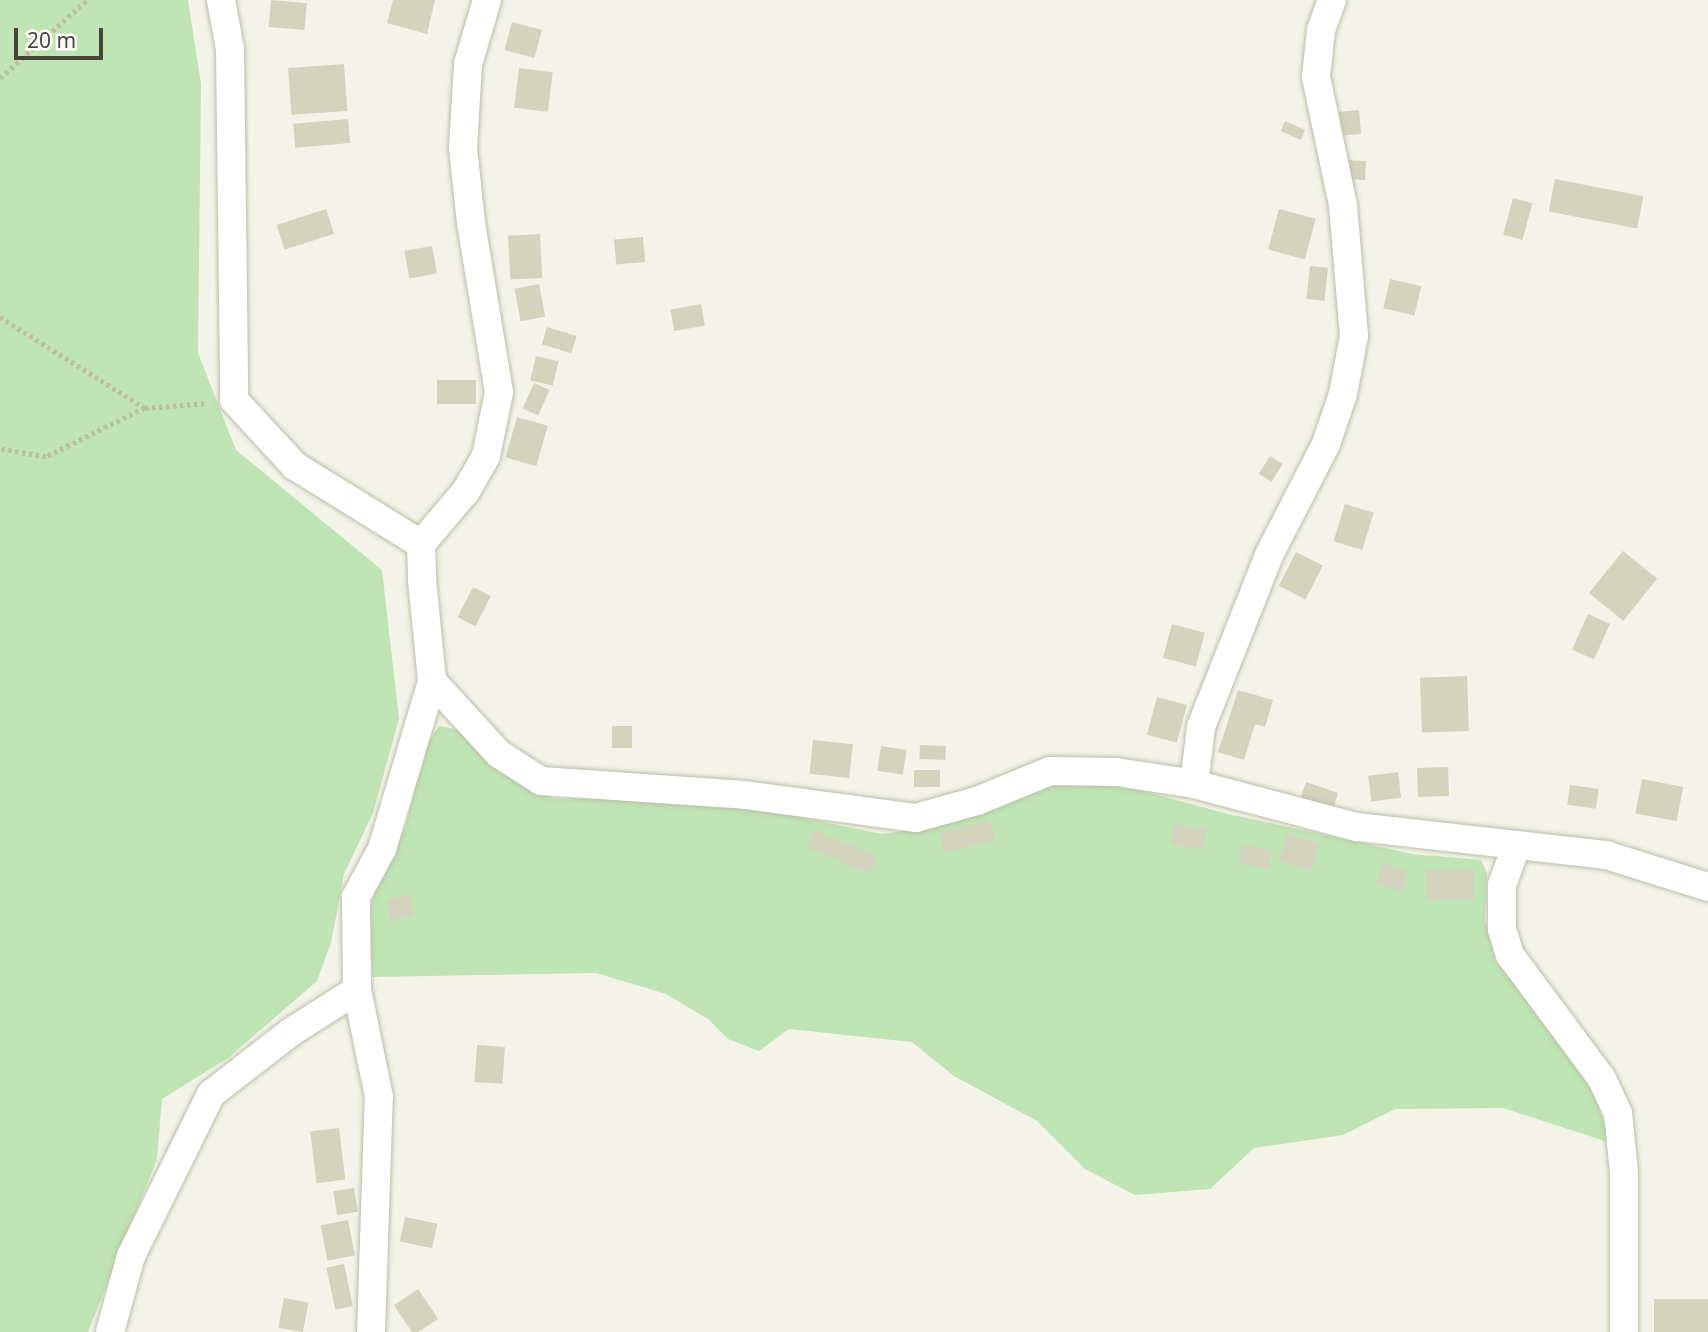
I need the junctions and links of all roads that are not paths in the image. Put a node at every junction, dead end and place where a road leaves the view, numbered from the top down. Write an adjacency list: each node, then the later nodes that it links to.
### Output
1 (221, 0): 4 (street)
2 (487, 0): 4 (street)
3 (1332, 0): 6 (street)
4 (421, 544): 5 (street)
5 (432, 681): 6 (street); 9 (street)
6 (1194, 783): 7 (street)
7 (1516, 847): 8 (street); 12 (street)
8 (1708, 887)
9 (356, 990): 10 (street); 11 (street)
10 (110, 1332)
11 (371, 1332)
12 (1625, 1332)

